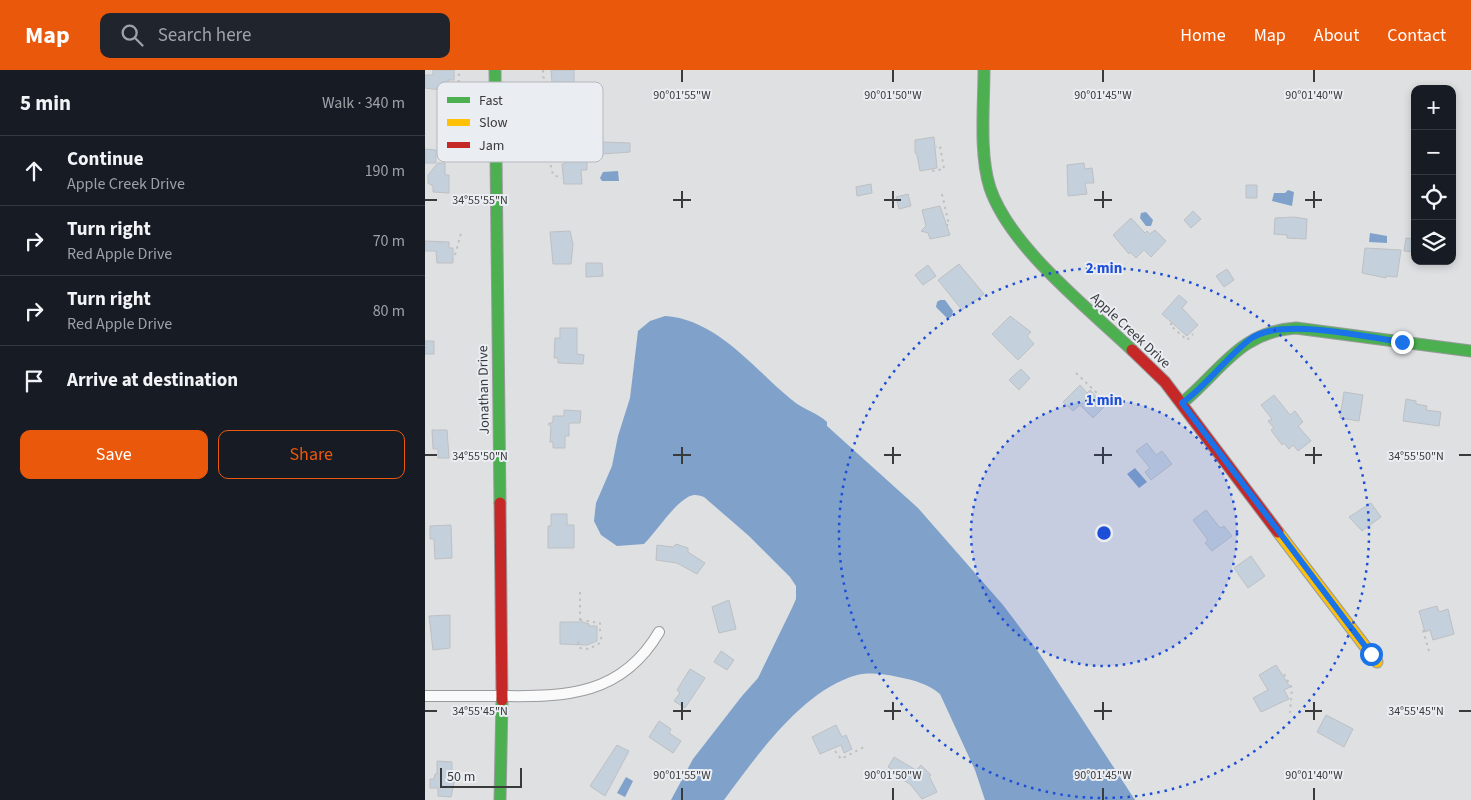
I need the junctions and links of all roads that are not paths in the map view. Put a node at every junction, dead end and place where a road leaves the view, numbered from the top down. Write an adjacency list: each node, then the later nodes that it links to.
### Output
1 (984, 70): 4 (street, Apple Creek Drive)
2 (496, 162): 8 (street, Jonathan Drive)
3 (1471, 351): 4 (street)
4 (1182, 403): 6 (street, Apple Creek Drive)
5 (659, 632): 8 (street)
6 (1377, 662)
7 (425, 696): 8 (street)
8 (501, 696): 9 (street, Jonathan Drive)
9 (501, 800)

